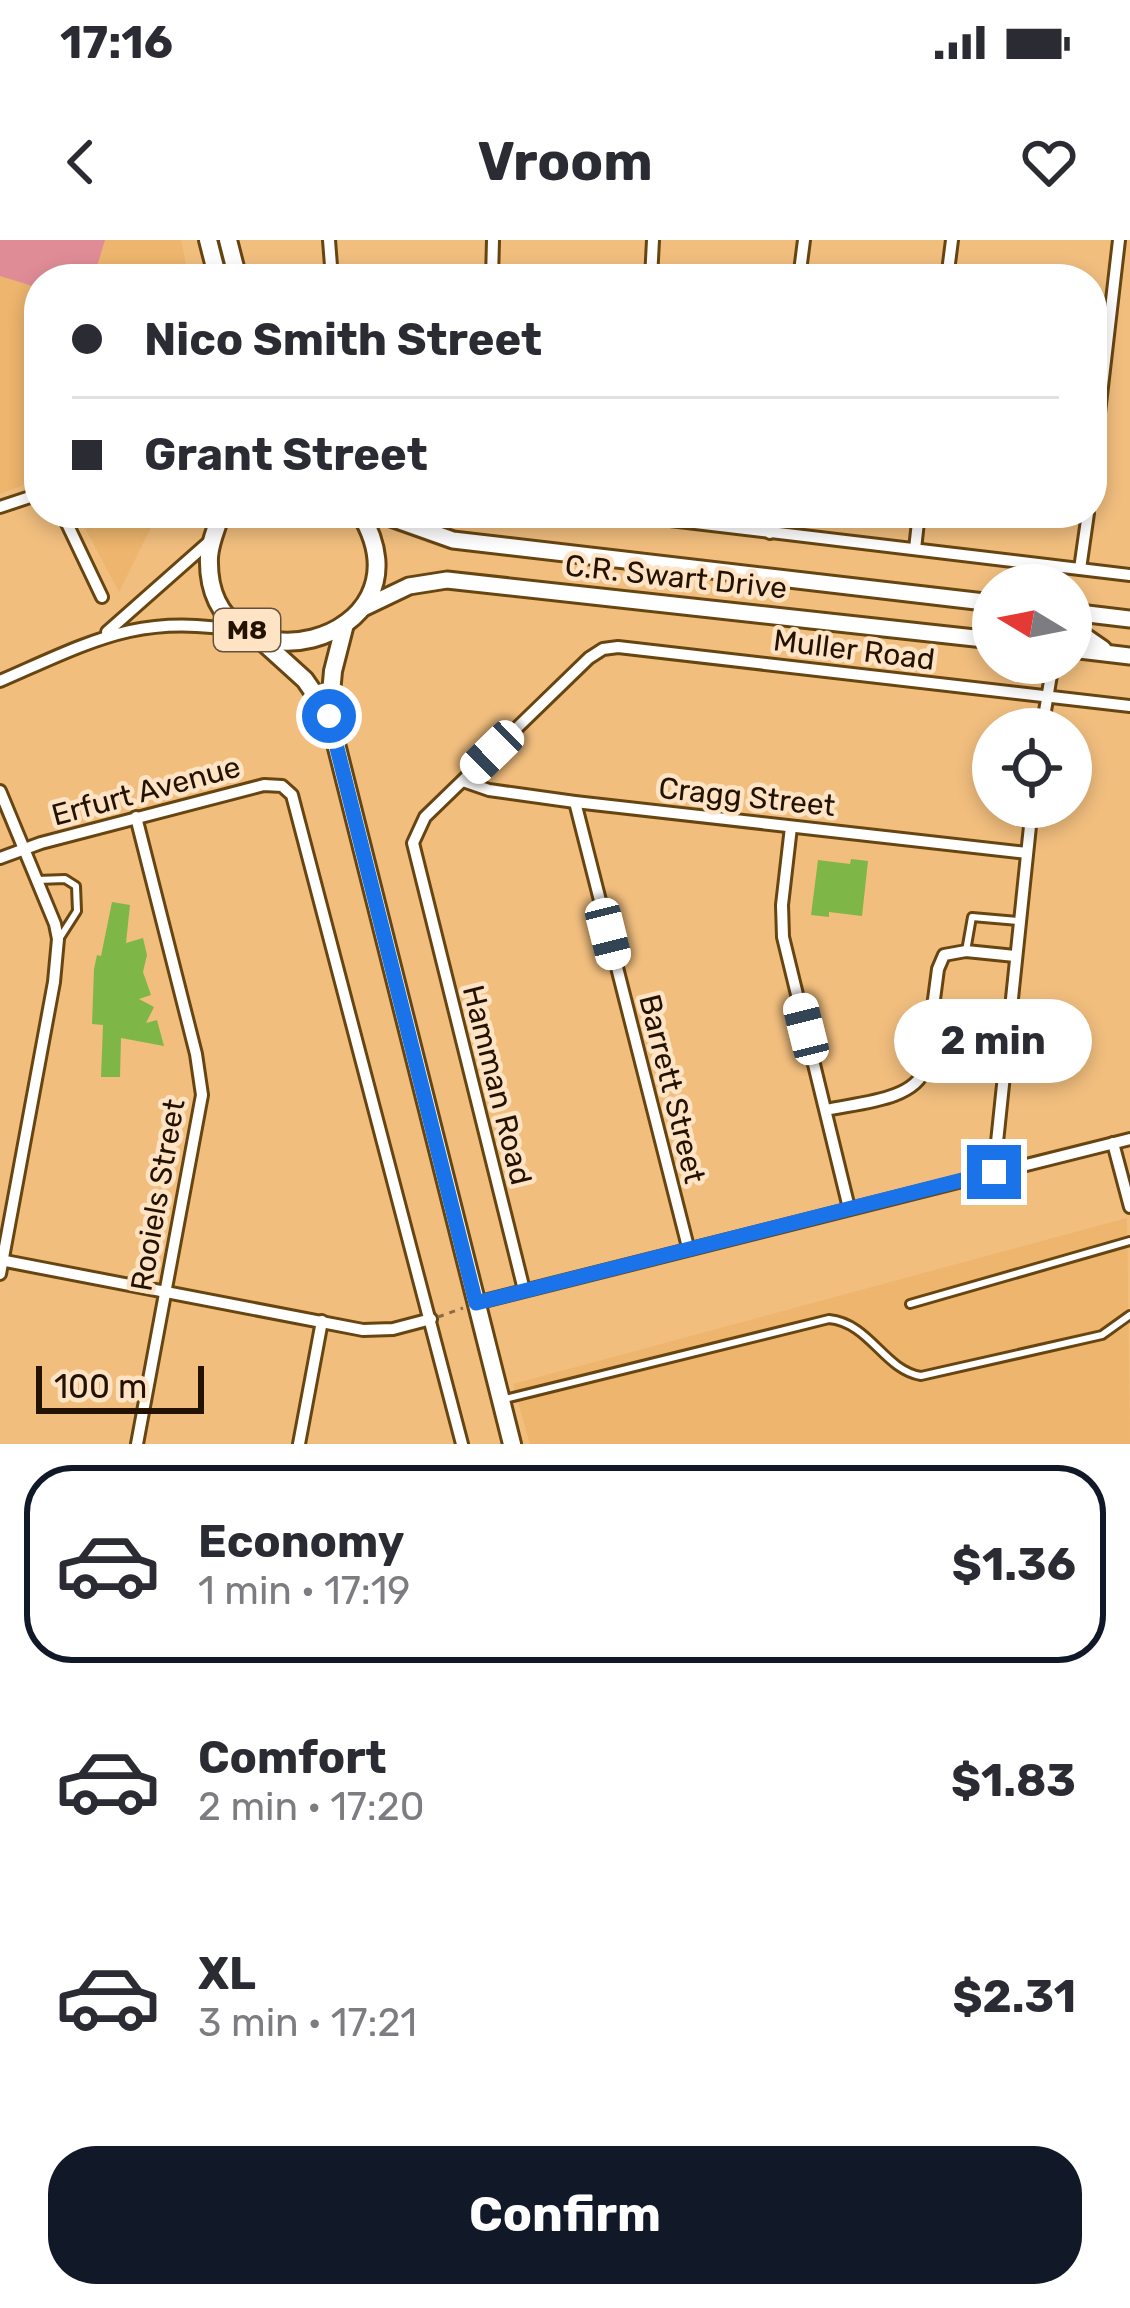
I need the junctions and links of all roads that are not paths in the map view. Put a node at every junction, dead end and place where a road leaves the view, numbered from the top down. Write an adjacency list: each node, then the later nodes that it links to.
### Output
1 (1119, 240): 2 (street)
2 (1107, 344)
3 (69, 528): 18 (street)
4 (213, 528): 24 (street)
5 (217, 528): 23 (main road, M8)
6 (368, 528): 21 (main road, M8)
7 (419, 528): 19 (main road, C.R. Swart Drive)
8 (738, 528): 12 (street)
9 (770, 528): 12 (street)
10 (917, 528): 13 (street)
11 (1084, 528): 15 (street)
12 (770, 532): 13 (street)
13 (915, 549): 14 (street)
14 (1041, 564)
15 (1075, 564)
16 (1092, 570): 17 (street)
17 (1130, 574)
18 (102, 597)
19 (972, 602)
20 (1092, 614): 22 (main road)
21 (352, 618): 23 (main road, M8); 25 (main road, C.R. Swart Drive); 35 (main road, M8)
22 (1130, 619)
23 (254, 634): 24 (street); 35 (main road, M8)
24 (100, 638): 30 (street)
25 (972, 638)
26 (1092, 640): 28 (main road)
27 (1092, 651): 28 (main road)
28 (1111, 653): 29 (main road)
29 (1130, 656)
30 (0, 681)
31 (1049, 684): 32 (street)
32 (1046, 697): 33 (street, Muller Road); 34 (street); 36 (street, Muller Road)
33 (1130, 706)
34 (1045, 708)
35 (329, 716): 61 (main road, M8)
36 (463, 781): 38 (street, Cragg Street); 60 (street, Hamman Road)
37 (0, 791): 42 (street)
38 (575, 802): 40 (street, Cragg Street); 57 (street, Barrett Street)
39 (136, 817): 42 (street, Erfurt Avenue); 59 (street, Rooiels Street); 64 (street, Erfurt Avenue)
40 (790, 826): 43 (street, Cragg Street); 50 (street)
41 (1030, 828): 43 (street)
42 (24, 849): 44 (street, Erfurt Avenue); 45 (street)
43 (1027, 853): 46 (street)
44 (0, 858)
45 (37, 880): 47 (street); 47 (lane)
46 (1019, 921): 48 (lane); 49 (street)
47 (58, 939): 58 (street)
48 (966, 951): 49 (street); 50 (street)
49 (1015, 956): 53 (street)
50 (826, 1111): 55 (street)
51 (1130, 1139): 52 (street)
52 (1113, 1143): 53 (street); 54 (street)
53 (994, 1172): 55 (street)
54 (1130, 1207)
55 (849, 1208): 57 (street)
56 (1130, 1241): 62 (lane)
57 (688, 1247): 60 (street)
58 (1, 1265): 59 (street)
59 (166, 1289): 65 (street); 67 (street, Rooiels Street)
60 (524, 1290): 61 (street)
61 (476, 1303): 66 (main road, M8)
62 (910, 1304)
63 (1130, 1315): 66 (lane)
64 (431, 1319): 65 (street); 69 (street)
65 (322, 1321): 68 (street)
66 (501, 1400): 70 (main road, M8)
67 (137, 1444)
68 (299, 1444)
69 (462, 1444)
70 (512, 1444)

